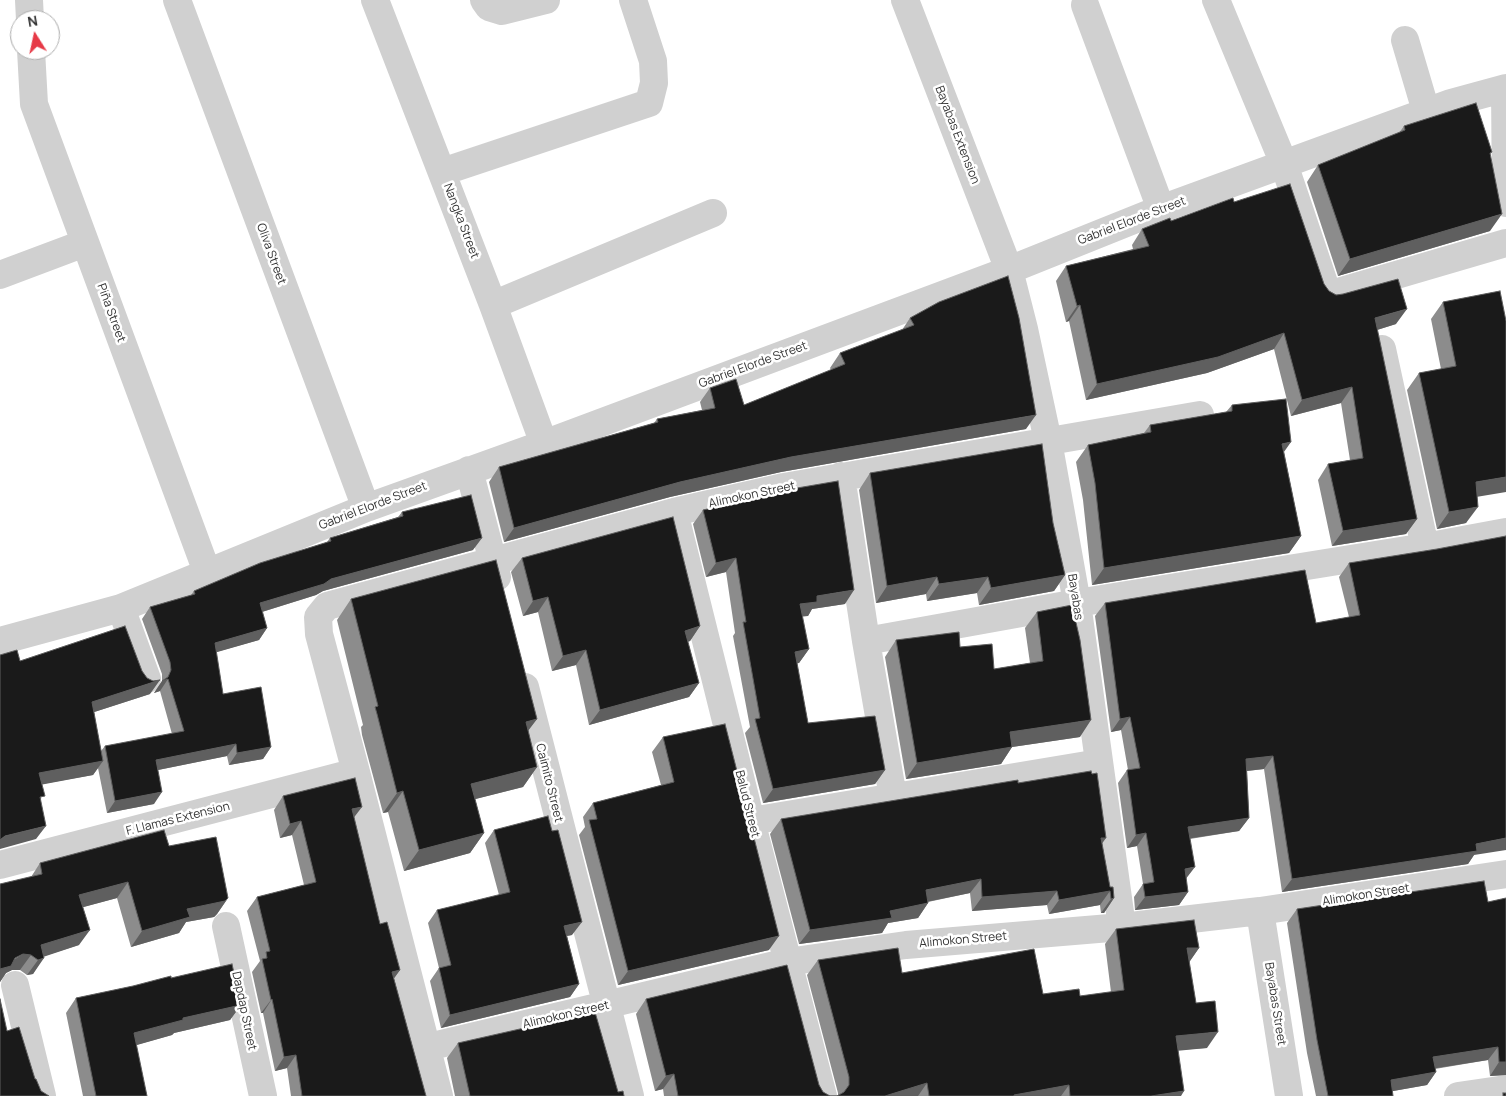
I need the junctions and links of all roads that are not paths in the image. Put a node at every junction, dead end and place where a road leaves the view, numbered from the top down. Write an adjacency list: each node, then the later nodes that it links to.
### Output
1 (177, 0): 29 (street, Oliva Street)
2 (375, 0): 14 (street, Nangka Street)
3 (484, 0): 4 (street)
4 (546, 0)
5 (633, 0): 14 (street)
6 (905, 0): 20 (street, Bayabas Extension)
7 (1216, 0): 13 (street)
8 (1085, 5): 16 (street)
9 (1405, 40): 12 (street)
10 (32, 60): 18 (street, Piña Street)
11 (1505, 88): 12 (street, Gabriel Elorde Street); 15 (street)
12 (1426, 112): 13 (street, Gabriel Elorde Street)
13 (1284, 164): 16 (street, Gabriel Elorde Street); 19 (street)
14 (442, 172): 22 (street, Nangka Street)
15 (1506, 203)
16 (1161, 209): 20 (street, Gabriel Elorde Street)
17 (713, 213): 22 (street)
18 (85, 243): 21 (street); 34 (street, Piña Street)
19 (1506, 243)
20 (1009, 270): 25 (street, Bayabas); 26 (street, Gabriel Elorde Street)
21 (0, 275)
22 (493, 305): 26 (street, Nangka Street)
23 (1382, 349): 32 (street)
24 (1200, 415): 25 (street, Alimokon Street)
25 (1048, 440): 28 (street, Alimokon Street); 36 (street, Bayabas)
26 (544, 444): 27 (street, Gabriel Elorde Street)
27 (469, 470): 29 (street, Gabriel Elorde Street); 33 (street)
28 (841, 476): 30 (street, Alimokon Street); 39 (street)
29 (366, 508): 34 (street, Gabriel Elorde Street)
30 (674, 512): 33 (street, Alimokon Street); 45 (street, Balud Street)
31 (1506, 532): 32 (street)
32 (1425, 547): 36 (street)
33 (492, 560): 35 (street); 43 (street, Alimokon Street)
34 (208, 572): 37 (street, Gabriel Elorde Street)
35 (502, 598)
36 (1077, 603): 39 (street); 42 (street, Bayabas)
37 (121, 608): 38 (street, Gabriel Elorde Street); 41 (street)
38 (0, 641)
39 (866, 641): 44 (street)
40 (519, 664): 53 (street, Caimito Street)
41 (147, 679)
42 (1099, 764): 44 (street); 50 (street, Bayabas)
43 (356, 772): 46 (street, F. Llamas Extension); 54 (street)
44 (892, 797): 45 (street)
45 (751, 821): 51 (street, Balud Street)
46 (0, 865)
47 (1506, 874): 48 (street, Alimokon Street)
48 (1260, 911): 50 (street, Alimokon Street); 61 (street, Bayabas Street)
49 (226, 926): 57 (street, Dapdap Street)
50 (1122, 928): 51 (street, Alimokon Street)
51 (787, 962): 53 (street, Alimokon Street); 60 (street, Balud Street)
52 (15, 985): 56 (street)
53 (607, 1006): 54 (street, Alimokon Street); 59 (street, Caimito Street)
54 (428, 1047): 58 (street)
55 (1506, 1089): 62 (street)
56 (42, 1096)
57 (263, 1096)
58 (439, 1096)
59 (630, 1096)
60 (823, 1096)
61 (1289, 1096)
62 (1458, 1096)

